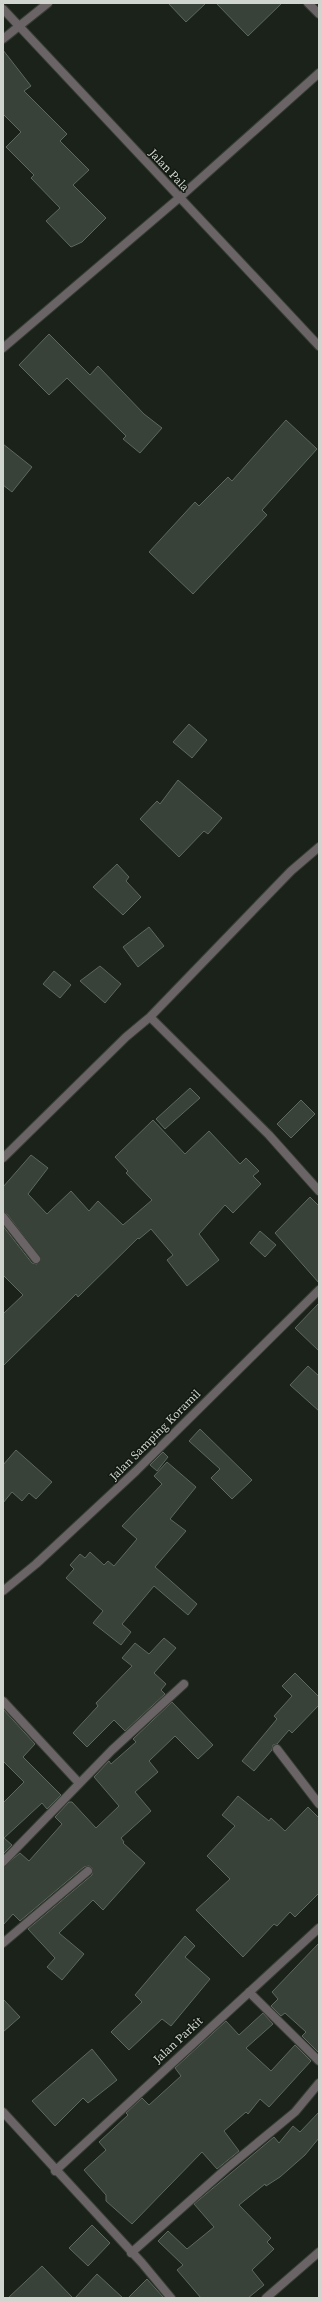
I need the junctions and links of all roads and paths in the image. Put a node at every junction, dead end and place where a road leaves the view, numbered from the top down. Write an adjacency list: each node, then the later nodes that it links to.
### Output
1 (48, 3): 5 (street)
2 (308, 3): 4 (street)
3 (3, 8): 5 (street, Jalan Pala)
4 (319, 14)
5 (20, 26): 6 (street); 8 (street, Jalan Pala)
6 (3, 39)
7 (319, 74): 8 (street)
8 (179, 198): 9 (street, Jalan Pala); 10 (street)
9 (319, 346)
10 (3, 348)
11 (319, 848): 12 (street)
12 (150, 1017): 13 (street); 14 (street)
13 (3, 1158)
14 (319, 1191)
15 (3, 1217): 16 (street)
16 (36, 1259)
17 (319, 1290): 18 (street, Jalan Samping Koramil)
18 (3, 1591)
19 (184, 1684): 22 (street)
20 (3, 1701): 22 (street)
21 (277, 1749): 23 (street)
22 (79, 1783): 24 (street)
23 (319, 1804)
24 (3, 1862)
25 (88, 1871): 27 (street)
26 (319, 1928): 28 (street, Jalan Parkit)
27 (3, 1943)
28 (249, 1992): 29 (street); 32 (street, Jalan Parkit)
29 (319, 2061)
30 (319, 2084): 34 (street)
31 (3, 2112): 32 (street)
32 (55, 2171): 34 (street)
33 (319, 2252): 36 (street)
34 (131, 2253): 35 (street)
35 (171, 2298)
36 (266, 2298)

